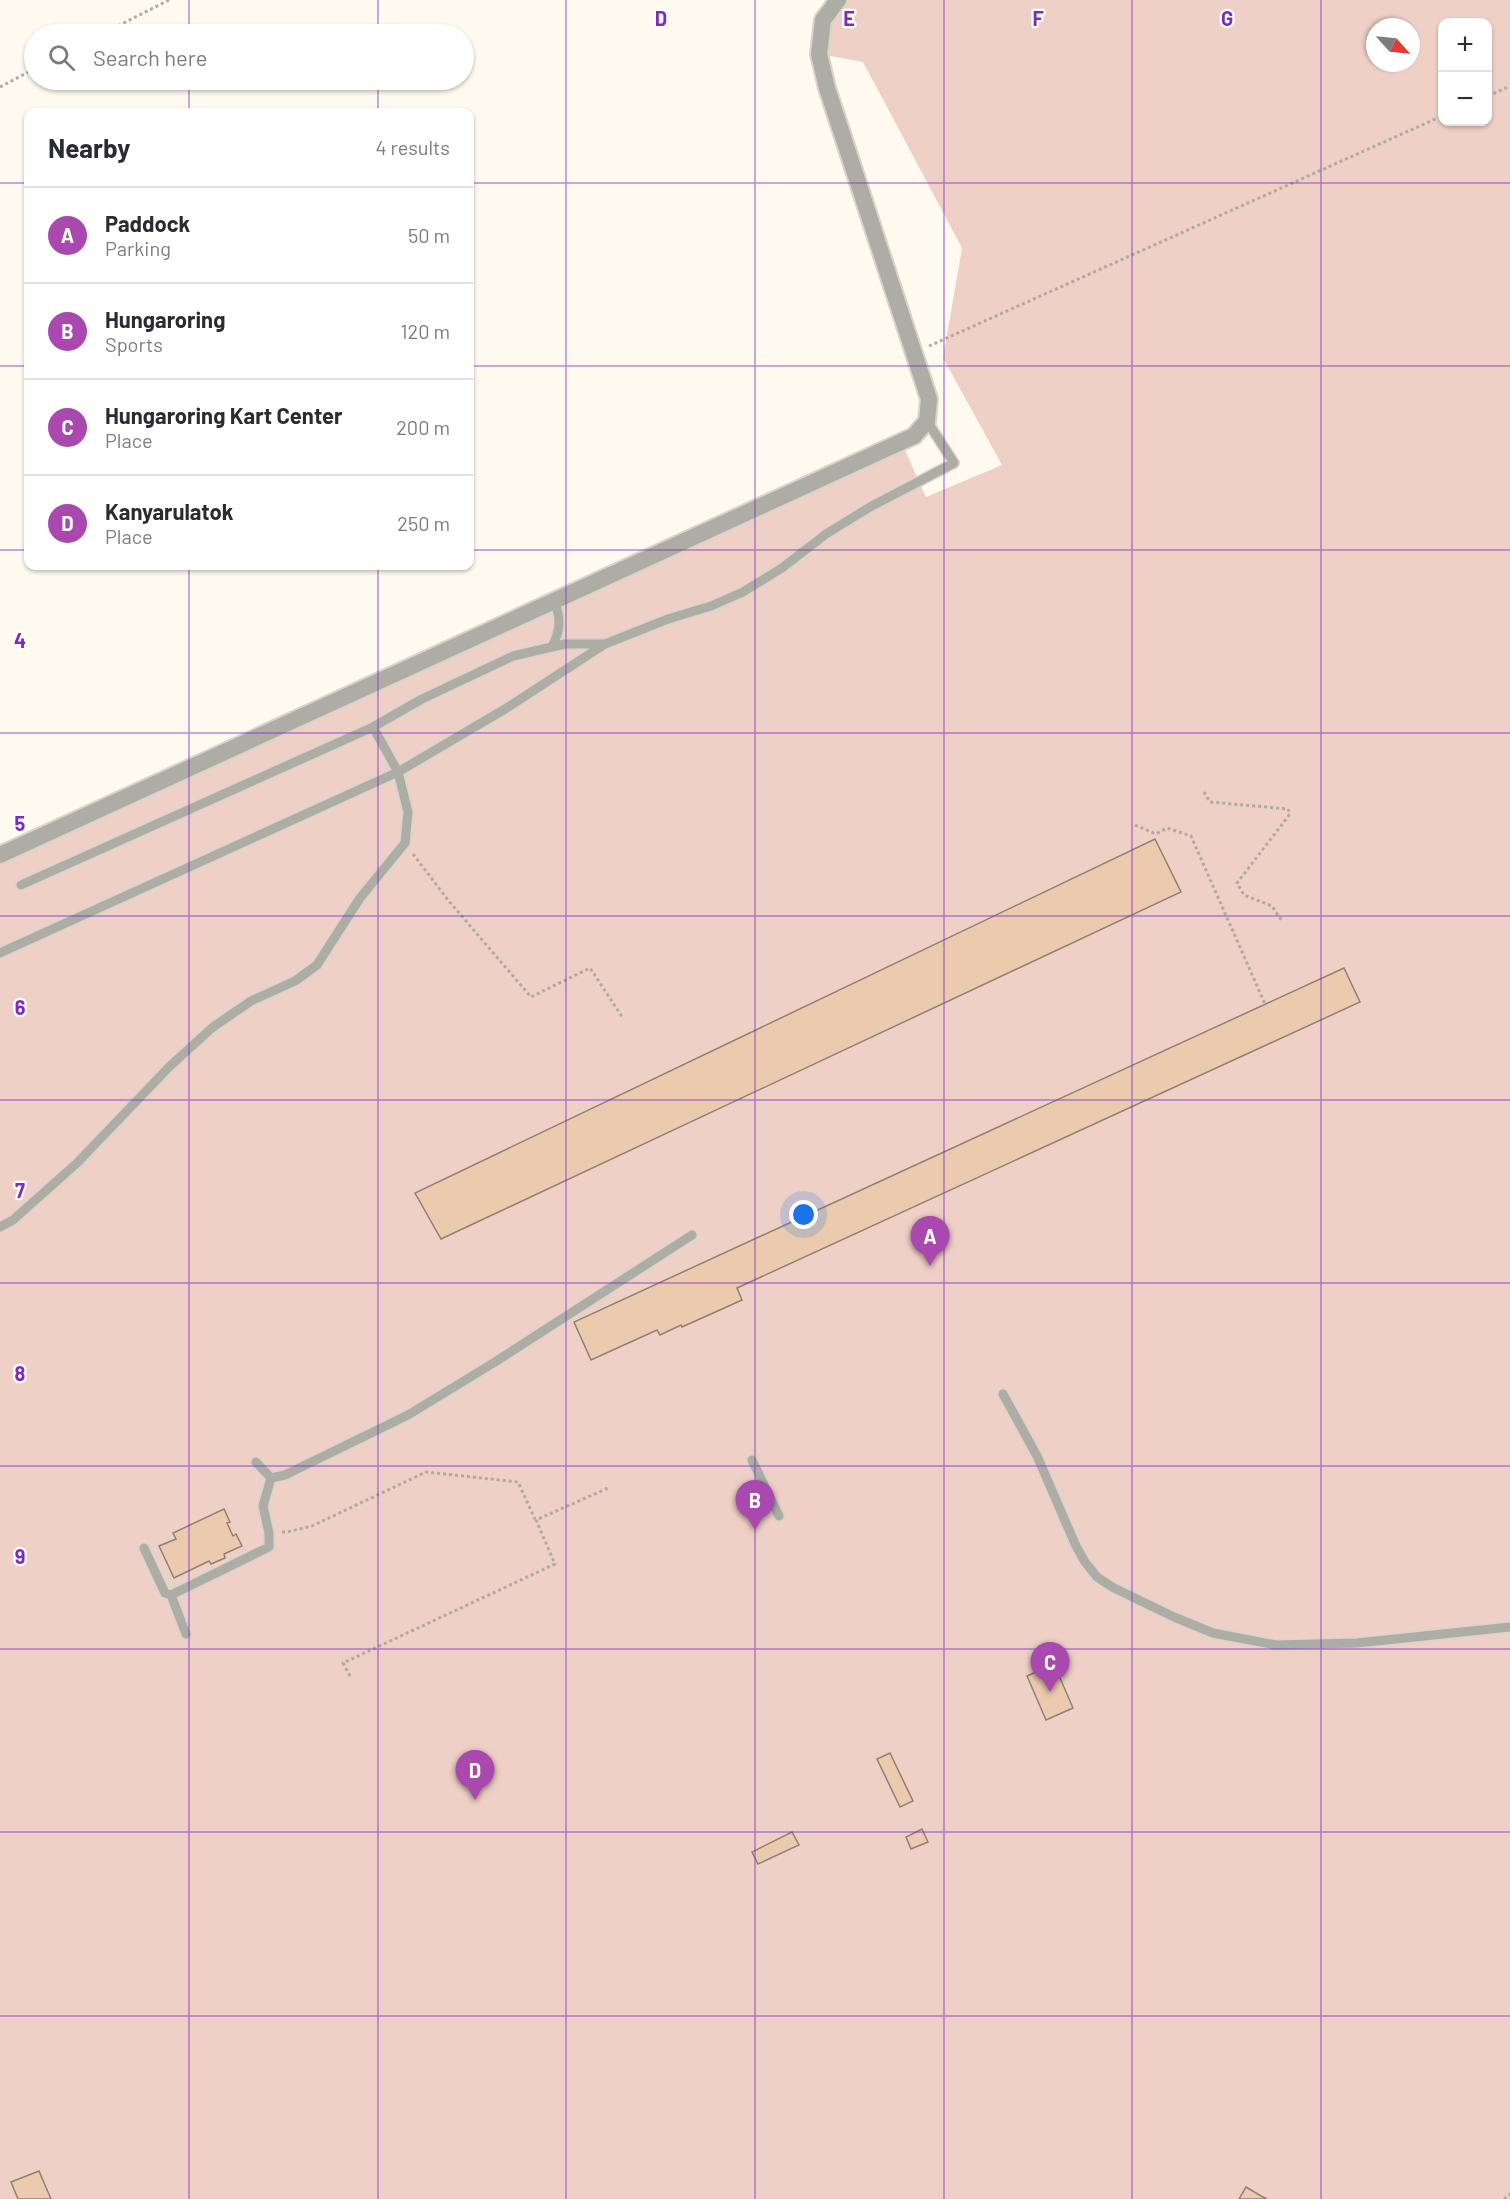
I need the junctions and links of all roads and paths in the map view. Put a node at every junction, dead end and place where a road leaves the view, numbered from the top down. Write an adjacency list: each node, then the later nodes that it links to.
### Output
1 (169, 0): 3 (path)
2 (837, 0): 9 (street)
3 (122, 24)
4 (24, 74): 6 (path)
5 (1510, 86): 7 (path)
6 (0, 87)
7 (1492, 94)
8 (1438, 118): 9 (path)
9 (913, 352): 10 (street)
10 (927, 421): 11 (street); 12 (lane)
11 (554, 600): 13 (lane); 19 (street)
12 (605, 644): 13 (lane); 15 (lane)
13 (552, 647): 14 (lane)
14 (373, 727): 15 (lane); 20 (lane)
15 (398, 772): 18 (lane); 22 (lane)
16 (1204, 792): 21 (path)
17 (1136, 825): 23 (path)
18 (405, 843): 24 (path); 25 (lane)
19 (0, 855)
20 (21, 885)
21 (1282, 921)
22 (0, 953)
23 (1265, 1004)
24 (623, 1018)
25 (0, 1227)
26 (692, 1235): 30 (lane)
27 (1003, 1394): 37 (lane)
28 (752, 1460): 32 (lane)
29 (256, 1462): 30 (lane)
30 (272, 1478): 36 (lane)
31 (608, 1488): 33 (path)
32 (779, 1516)
33 (536, 1520): 34 (path); 39 (path)
34 (276, 1528)
35 (144, 1548): 36 (lane)
36 (171, 1595): 38 (lane)
37 (1510, 1627)
38 (186, 1634)
39 (350, 1676)
40 (1510, 2194): 41 (path)
41 (1504, 2199)

